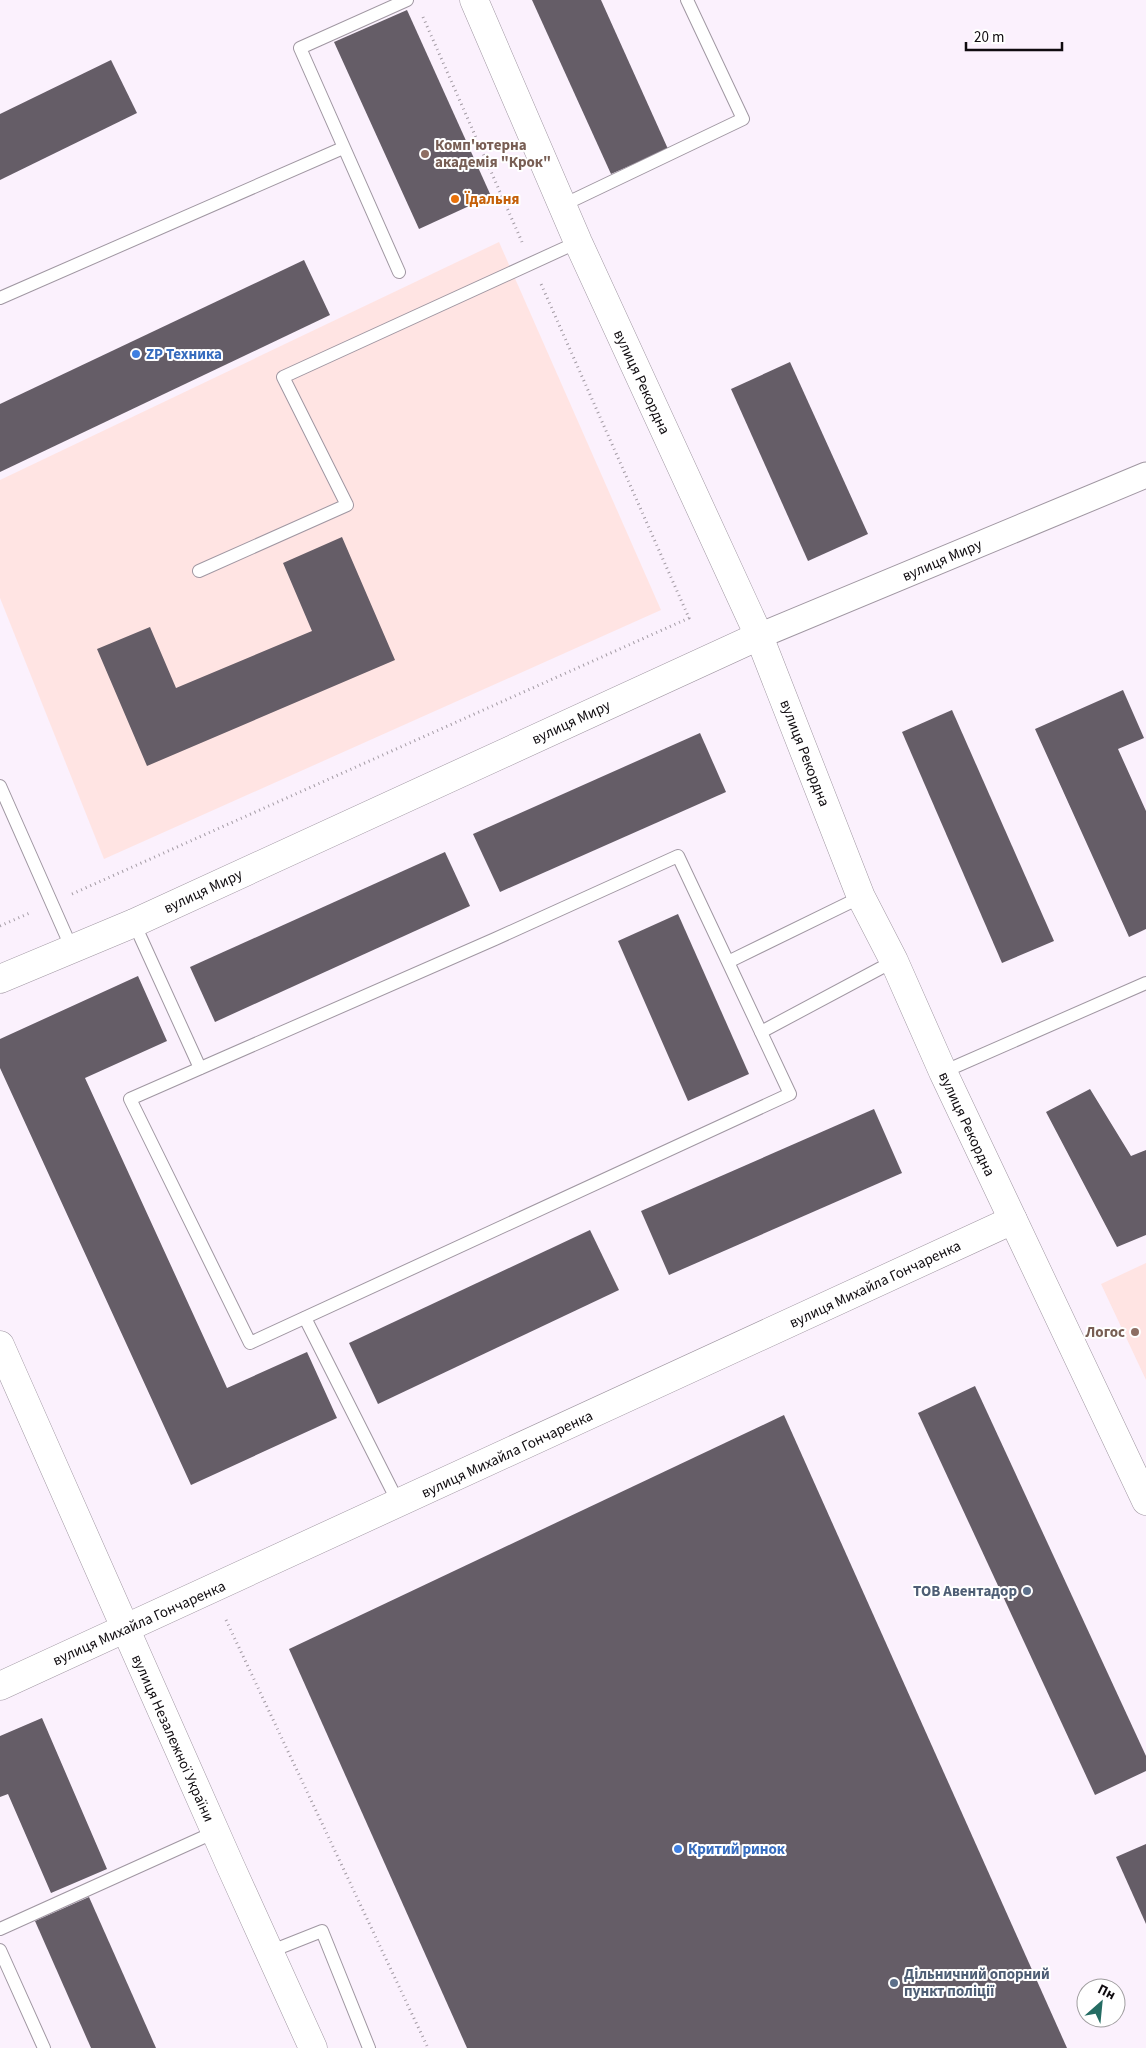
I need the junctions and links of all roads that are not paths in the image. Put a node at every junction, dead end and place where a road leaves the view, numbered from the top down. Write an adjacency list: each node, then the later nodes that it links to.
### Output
1 (407, 0): 4 (lane)
2 (474, 0): 5 (street, вулиця Рекордна)
3 (687, 0): 5 (lane)
4 (343, 148): 7 (lane); 8 (lane)
5 (563, 205): 6 (street, вулиця Рекордна)
6 (578, 242): 10 (lane); 11 (street, вулиця Рекордна)
7 (399, 272)
8 (0, 298)
9 (1146, 475): 11 (street, вулиця Миру)
10 (199, 571)
11 (759, 636): 13 (street, вулиця Рекордна); 14 (street, вулиця Миру)
12 (0, 786): 15 (lane)
13 (861, 897): 16 (street, вулиця Рекордна); 17 (lane)
14 (134, 923): 15 (street, вулиця Миру); 21 (lane)
15 (72, 949): 18 (street, вулиця Миру)
16 (894, 961): 20 (lane); 22 (street, вулиця Рекордна)
17 (728, 962): 20 (lane); 21 (lane)
18 (0, 979)
19 (1146, 983): 22 (lane)
20 (761, 1032): 24 (lane)
21 (200, 1068): 24 (lane)
22 (943, 1072): 23 (street, вулиця Рекордна)
23 (1013, 1220): 26 (street, вулиця Рекордна); 27 (street, вулиця Михайла Гончаренка)
24 (305, 1318): 27 (lane)
25 (0, 1345): 28 (street, вулиця Незалежної України)
26 (1146, 1501)
27 (399, 1504): 28 (street, вулиця Михайла Гончаренка)
28 (125, 1630): 29 (street, вулиця Михайла Гончаренка); 30 (street, вулиця Незалежної України)
29 (0, 1686)
30 (215, 1832): 31 (lane); 33 (street, вулиця Незалежної України)
31 (0, 1929)
32 (0, 1950): 34 (lane)
33 (269, 1952): 35 (street, вулиця Незалежної України); 36 (lane)
34 (44, 2048)
35 (313, 2048)
36 (369, 2048)

